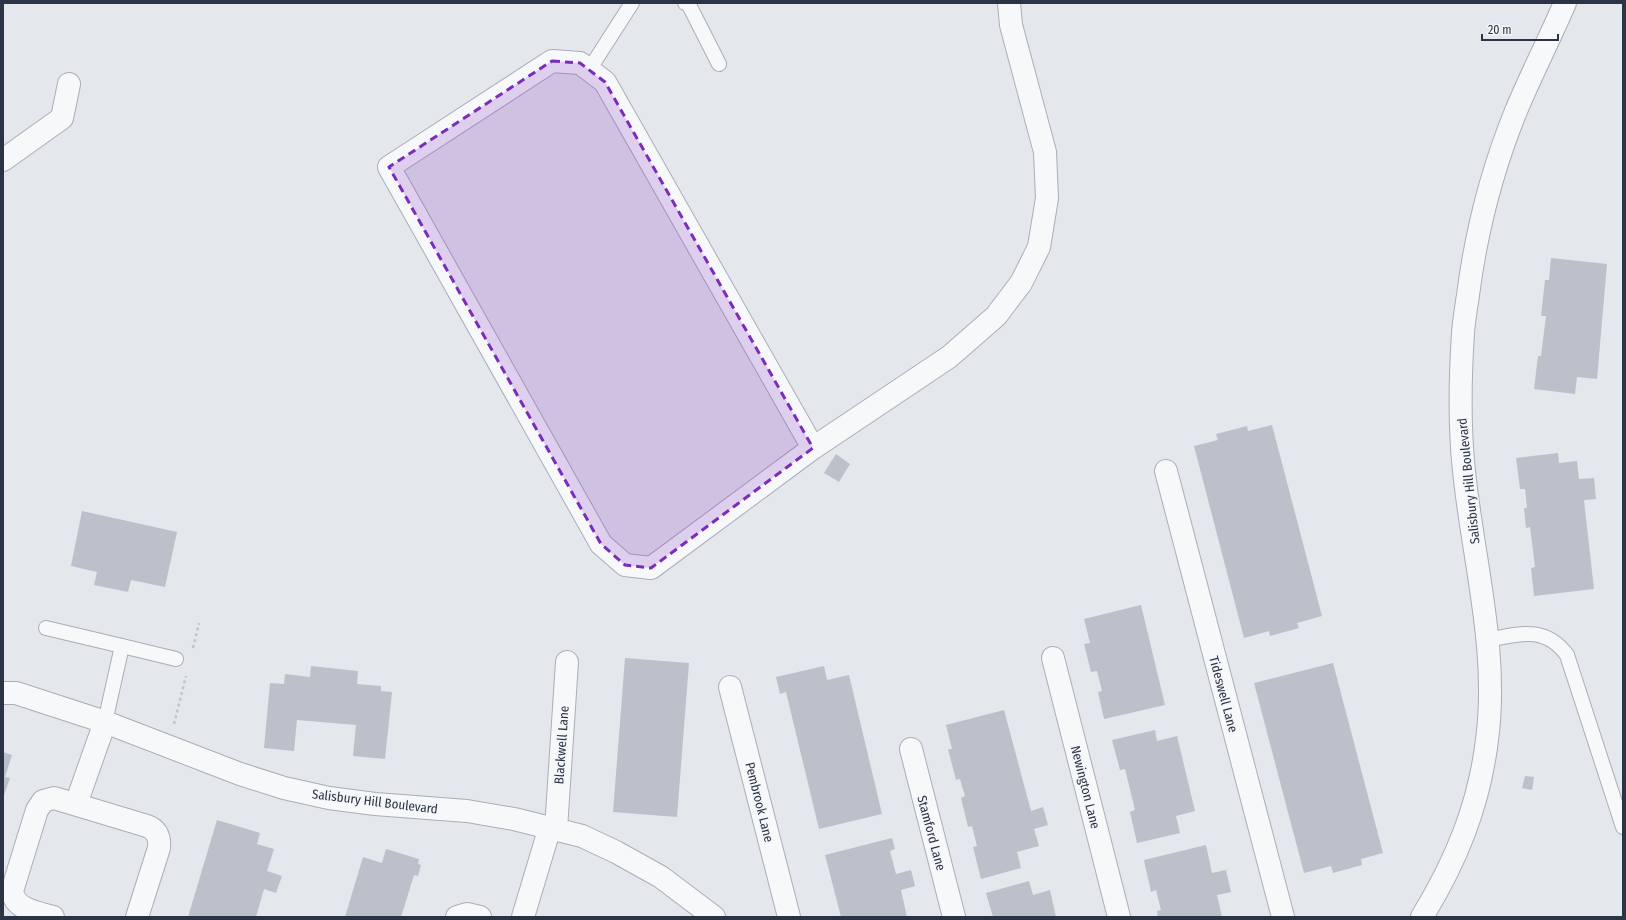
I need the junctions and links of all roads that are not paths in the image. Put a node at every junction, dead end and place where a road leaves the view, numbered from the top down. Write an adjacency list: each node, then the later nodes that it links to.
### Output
1 (685, 3): 7 (lane)
2 (1009, 3): 11 (street)
3 (1564, 3): 6 (street, Salisbury Hill Boulevard)
4 (1576, 3): 6 (street, Salisbury Hill Boulevard)
5 (633, 4): 8 (lane)
6 (1547, 44): 14 (street, Salisbury Hill Boulevard)
7 (720, 64)
8 (589, 70): 11 (street); 11 (street)
9 (69, 84): 10 (street)
10 (3, 160)
11 (812, 448)
12 (1166, 471): 35 (street, Tideswell Lane)
13 (46, 628): 15 (lane)
14 (1488, 640): 25 (lane); 36 (street, Salisbury Hill Boulevard)
15 (122, 646): 17 (lane); 21 (lane)
16 (1053, 658): 34 (street, Newington Lane)
17 (176, 659)
18 (567, 662): 24 (street, Blackwell Lane)
19 (730, 687): 32 (street, Pembrook Lane)
20 (3, 693): 21 (street, Salisbury Hill Boulevard)
21 (105, 722): 23 (street); 24 (street, Salisbury Hill Boulevard)
22 (911, 750): 33 (street, Stamford Lane)
23 (76, 804): 26 (street); 27 (street)
24 (553, 828): 30 (street, Blackwell Lane); 31 (street, Salisbury Hill Boulevard)
25 (1623, 828)
26 (53, 917)
27 (138, 917)
28 (457, 917): 29 (street)
29 (480, 917)
30 (523, 917)
31 (714, 917)
32 (789, 917)
33 (954, 917)
34 (1119, 917)
35 (1283, 917)
36 (1422, 917)

